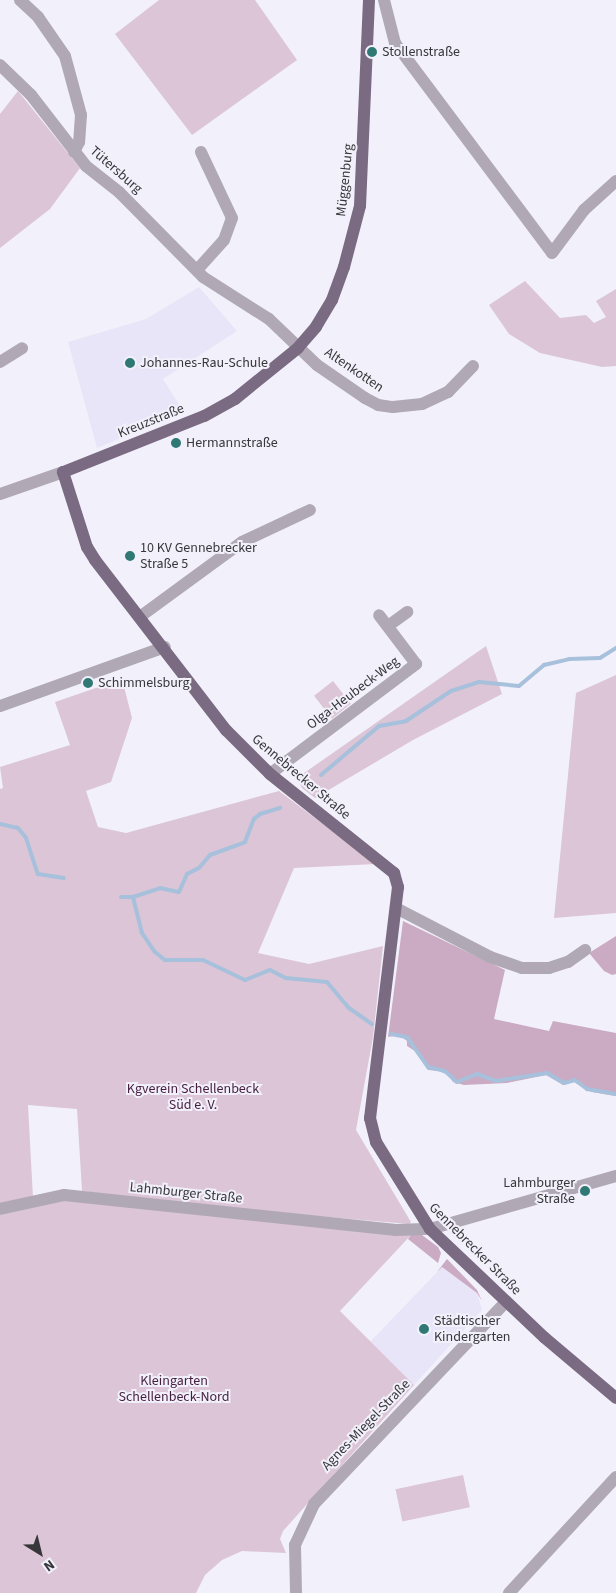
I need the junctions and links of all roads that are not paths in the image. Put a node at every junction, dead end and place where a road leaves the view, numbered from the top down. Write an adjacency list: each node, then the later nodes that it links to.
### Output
1 (20, 0): 5 (street)
2 (369, 0): 10 (main road, Müggenburg)
3 (384, 0): 7 (street)
4 (0, 65): 5 (street, Tütersburg)
5 (74, 152): 8 (street, Tütersburg)
6 (201, 152): 8 (street)
7 (616, 181)
8 (197, 270): 10 (street, Tütersburg)
9 (22, 348): 11 (street)
10 (298, 348): 12 (street, Altenkotten); 13 (main road, Kreuzstraße)
11 (0, 362)
12 (473, 366)
13 (63, 472): 14 (street, Kreuzstraße); 18 (main road, Gennebrecker Straße)
14 (0, 494)
15 (310, 510): 18 (street)
16 (407, 612): 19 (street)
17 (379, 615): 19 (street, Olga-Heubeck-Weg)
18 (141, 616): 20 (main road, Gennebrecker Straße)
19 (388, 626): 22 (street, Olga-Heubeck-Weg)
20 (165, 647): 21 (street); 22 (main road, Gennebrecker Straße)
21 (0, 706)
22 (270, 774): 23 (main road, Gennebrecker Straße)
23 (396, 908): 24 (street); 27 (main road, Gennebrecker Straße)
24 (585, 950)
25 (616, 1176): 27 (street, Lahmburger Straße)
26 (0, 1209): 27 (street, Lahmburger Straße)
27 (430, 1229): 28 (main road, Gennebrecker Straße)
28 (506, 1302): 29 (main road, Gennebrecker Straße); 31 (street, Agnes-Miegel-Straße)
29 (616, 1398)
30 (616, 1476): 32 (street)
31 (296, 1593)
32 (509, 1593)

